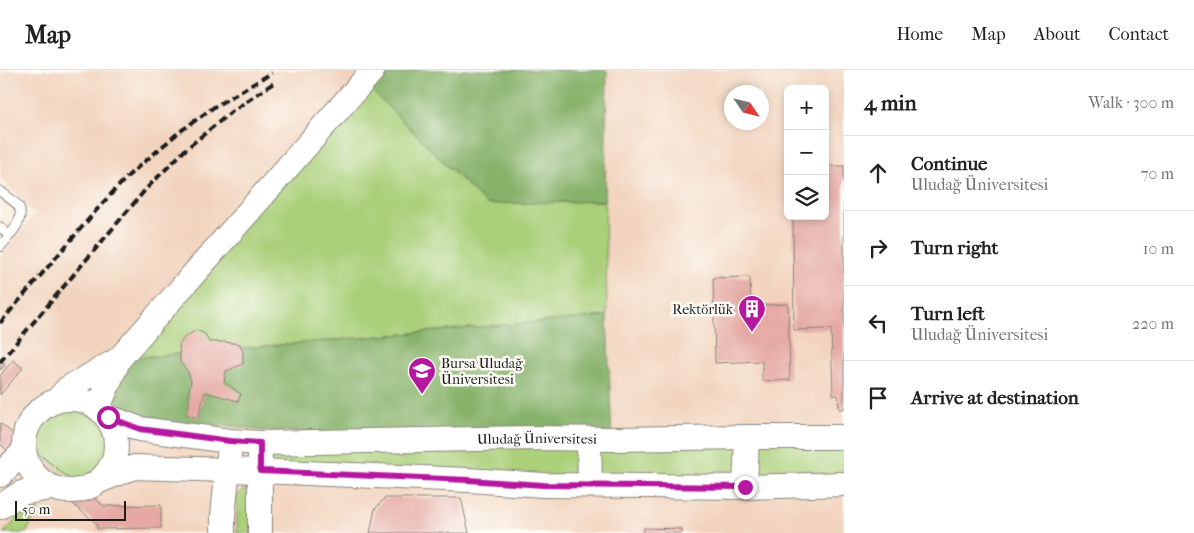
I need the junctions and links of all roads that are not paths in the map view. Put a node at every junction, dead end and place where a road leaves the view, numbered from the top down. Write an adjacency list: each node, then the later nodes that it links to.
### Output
1 (373, 70): 6 (street)
2 (0, 191): 4 (lane)
3 (0, 226): 4 (lane)
4 (9, 235): 5 (lane)
5 (0, 247)
6 (119, 359): 7 (street); 8 (street)
7 (56, 401): 8 (street); 14 (street)
8 (103, 412): 12 (street, Uludağ Üniversitesi); 18 (street)
9 (747, 436): 10 (street, Uludağ Üniversitesi); 11 (street, Uludağ Üniversitesi); 21 (street)
10 (844, 437)
11 (589, 438): 13 (street, Uludağ Üniversitesi); 19 (street)
12 (230, 441): 13 (street, Uludağ Üniversitesi); 15 (street)
13 (260, 443): 16 (street)
14 (24, 451): 17 (street); 22 (street)
15 (228, 470): 16 (street); 18 (street); 24 (street)
16 (260, 471): 19 (street); 25 (street)
17 (0, 474)
18 (102, 480): 22 (street)
19 (590, 484): 21 (street)
20 (844, 484): 21 (street)
21 (745, 487)
22 (51, 488): 23 (street)
23 (0, 507)
24 (223, 533)
25 (260, 533)

